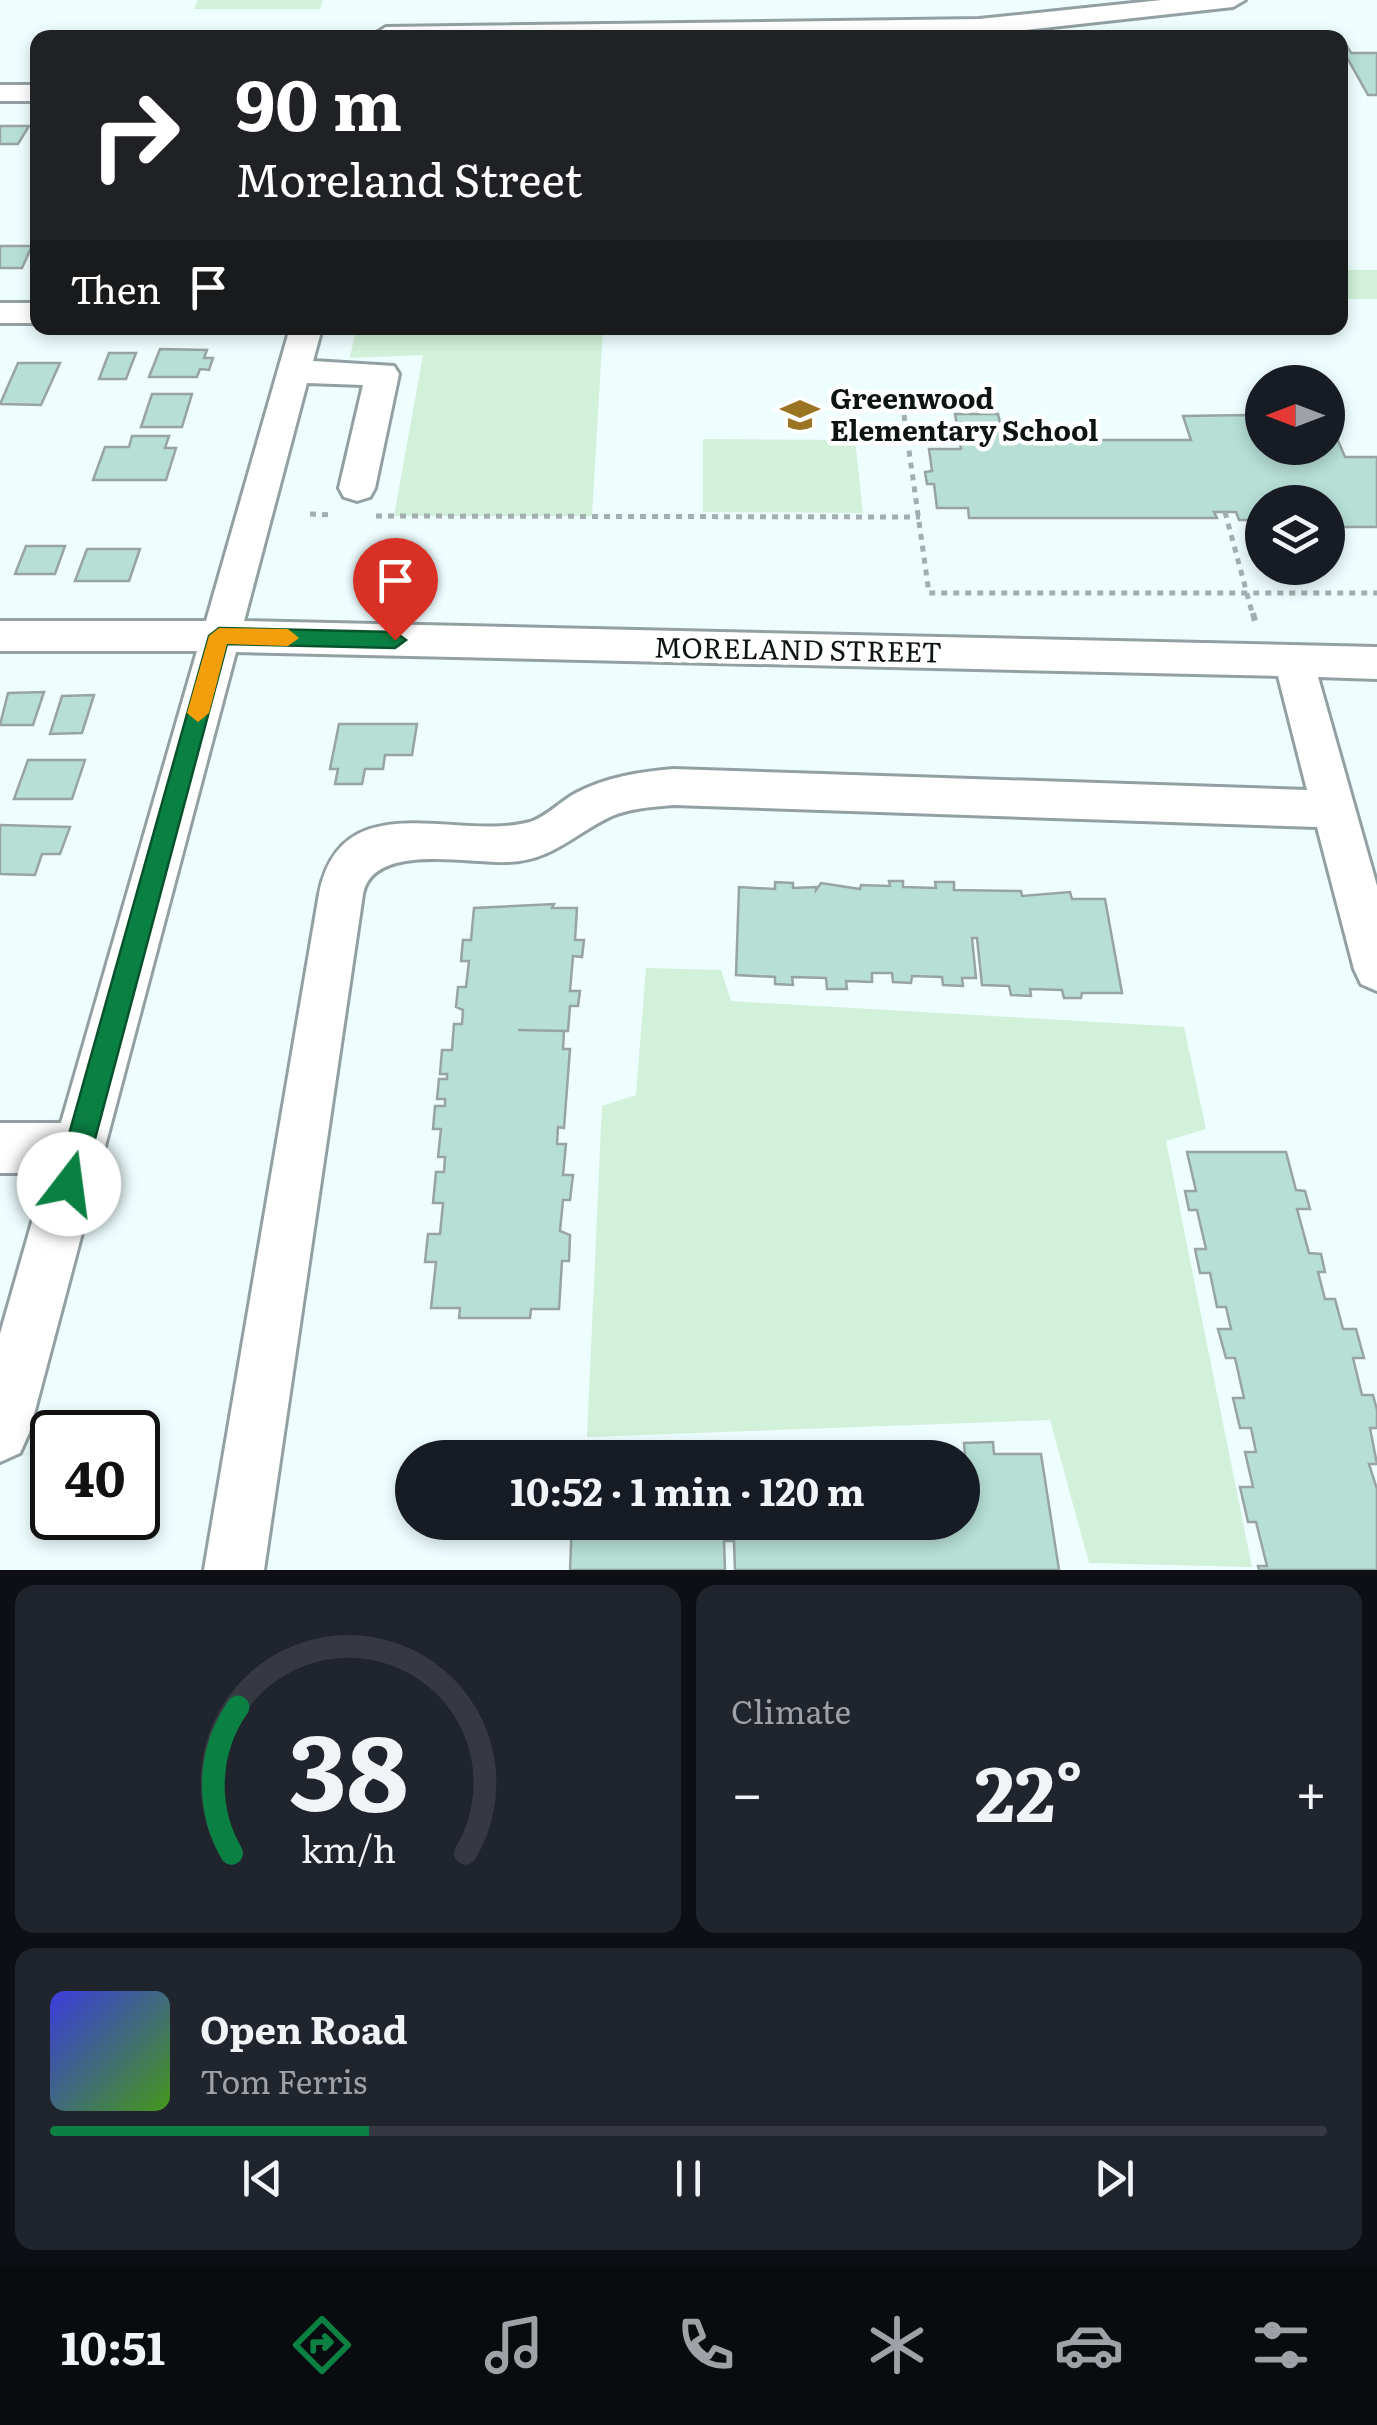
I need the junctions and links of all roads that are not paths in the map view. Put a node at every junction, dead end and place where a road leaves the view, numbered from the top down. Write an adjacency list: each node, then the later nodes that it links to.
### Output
1 (885, 0): 5 (street)
2 (1233, 0): 3 (street)
3 (1160, 4): 4 (street)
4 (1131, 12): 5 (street); 6 (street)
5 (891, 30)
6 (1139, 30)
7 (0, 93): 8 (street)
8 (30, 93)
9 (0, 314): 10 (street)
10 (30, 314)
11 (304, 335): 12 (street)
12 (294, 372): 13 (street); 15 (street)
13 (354, 506)
14 (0, 636): 15 (street, MORELAND STREET)
15 (219, 636): 16 (street, MORELAND STREET); 21 (street)
16 (1294, 661): 17 (street, MORELAND STREET); 18 (street)
17 (1377, 662)
18 (1334, 808): 19 (street); 23 (street)
19 (1377, 968)
20 (0, 1148): 21 (street)
21 (78, 1148): 22 (street)
22 (0, 1433)
23 (234, 1570)

